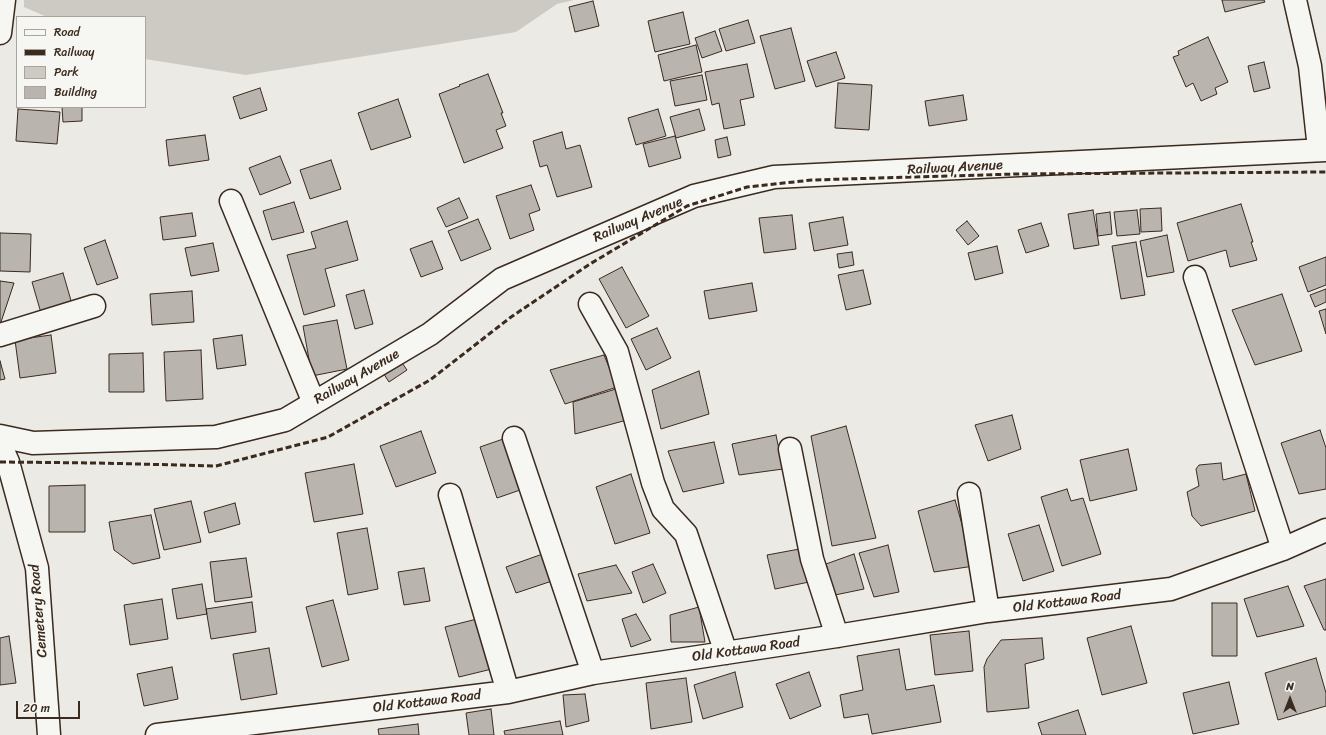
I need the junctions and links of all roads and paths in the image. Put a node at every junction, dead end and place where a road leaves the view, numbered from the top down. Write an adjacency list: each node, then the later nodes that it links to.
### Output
1 (4, 0): 3 (street)
2 (1295, 0): 4 (street)
3 (0, 33)
4 (1323, 150): 10 (street, Railway Avenue)
5 (231, 201): 10 (street)
6 (1194, 277): 18 (street)
7 (590, 304): 21 (street)
8 (94, 306): 9 (street)
9 (0, 335)
10 (314, 403): 11 (street, Railway Avenue)
11 (0, 436)
12 (514, 438): 22 (street)
13 (0, 444): 24 (street, Cemetery Road)
14 (790, 449): 20 (street)
15 (969, 494): 19 (street)
16 (450, 495): 23 (street)
17 (1326, 530): 18 (street, Old Kottawa Road)
18 (1283, 549): 19 (street, Old Kottawa Road)
19 (988, 612): 20 (street, Old Kottawa Road)
20 (837, 636): 21 (street, Old Kottawa Road)
21 (726, 653): 22 (street, Old Kottawa Road)
22 (593, 674): 23 (street, Old Kottawa Road)
23 (508, 692): 25 (street, Old Kottawa Road)
24 (49, 735)
25 (158, 735)

